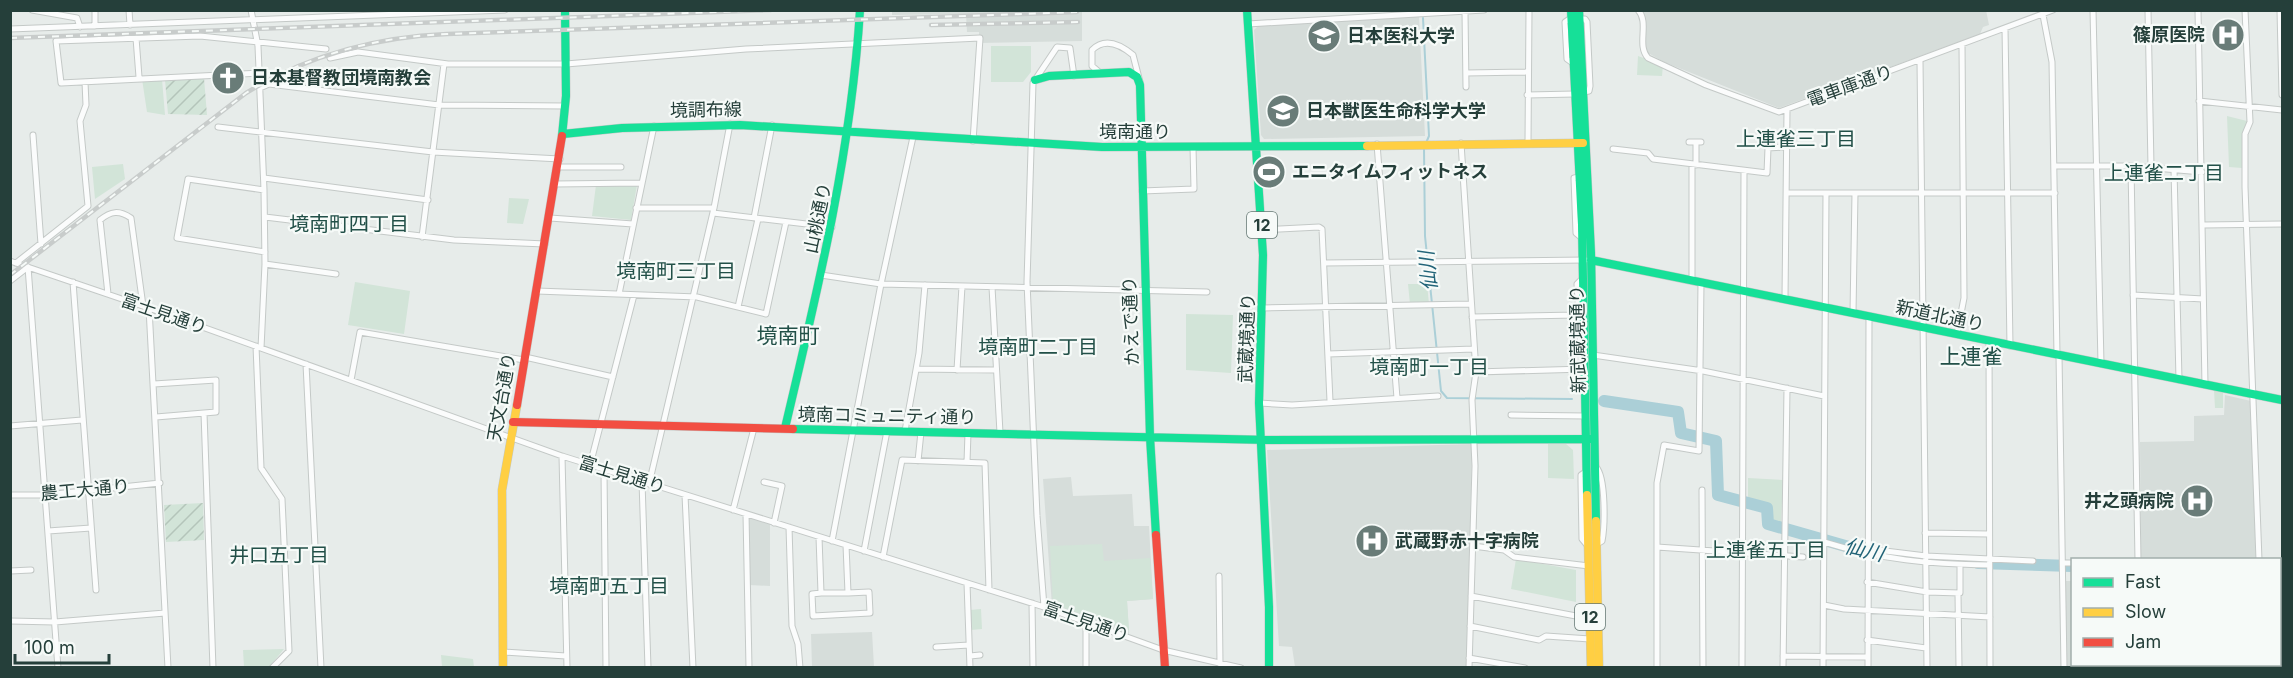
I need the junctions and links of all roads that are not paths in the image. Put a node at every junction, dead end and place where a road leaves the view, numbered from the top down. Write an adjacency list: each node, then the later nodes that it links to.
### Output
1 (32, 10): 26 (street)
2 (95, 10): 25 (street)
3 (129, 10): 24 (street)
4 (251, 10): 22 (street)
5 (505, 10): 18 (street)
6 (565, 10): 38 (street, 天文台通り)
7 (860, 10): 31 (street, 山桃通り)
8 (1247, 10): 23 (street, 武蔵境通り / 12)
9 (1485, 10): 19 (street)
10 (1529, 10): 41 (street)
11 (1638, 10): 58 (street, 電車庫通り)
12 (2053, 10): 21 (street, 電車庫通り)
13 (2093, 10): 85 (street)
14 (2148, 10): 88 (street)
15 (2198, 10): 54 (street)
16 (2245, 10): 57 (street)
17 (2280, 10): 53 (street)
18 (453, 12): 22 (street)
19 (1465, 12): 23 (street); 43 (street)
20 (1575, 14): 51 (street, 新武蔵境通り / 12); 51 (street, 新武蔵境通り / 12)
21 (2043, 15): 27 (street, 電車庫通り); 84 (street)
22 (252, 20): 24 (street); 30 (street)
23 (1248, 24): 78 (street, 武蔵境通り / 12)
24 (130, 25): 25 (street)
25 (96, 26): 26 (street)
26 (80, 27): 28 (street)
27 (2005, 28): 32 (street, 電車庫通り); 102 (street)
28 (10, 29)
29 (136, 38): 30 (street); 45 (street); 47 (street)
30 (256, 43): 33 (street); 42 (street)
31 (859, 44): 38 (street); 65 (street, 山桃通り); 69 (street)
32 (1962, 44): 36 (street, 電車庫通り); 101 (street)
33 (326, 49)
34 (330, 58): 37 (street)
35 (1136, 61): 39 (street); 40 (street); 48 (street)
36 (1920, 61): 58 (street, 電車庫通り); 100 (street)
37 (444, 64): 38 (street); 55 (street)
38 (566, 64): 56 (street, 天文台通り)
39 (1099, 72): 40 (street); 44 (street)
40 (1129, 72): 48 (street)
41 (1527, 72): 43 (street); 52 (street)
42 (259, 73): 45 (street); 50 (street)
43 (1466, 73): 49 (street)
44 (1074, 76): 46 (street); 46 (street)
45 (139, 77): 47 (street)
46 (1035, 80): 75 (street)
47 (85, 82): 118 (street)
48 (1140, 85): 76 (street, かえで通り)
49 (1466, 87)
50 (261, 88): 55 (street); 64 (street)
51 (1579, 93): 52 (street); 73 (street, 新武蔵境通り / 12)
52 (1527, 95): 70 (street)
53 (2283, 95)
54 (2199, 101): 57 (street); 91 (street)
55 (439, 105): 56 (street); 81 (street)
56 (565, 106): 66 (street, 天文台通り)
57 (2248, 106): 59 (street); 114 (street)
58 (1787, 110): 79 (street)
59 (2283, 110)
60 (730, 124): 61 (street, 境調布線); 62 (street, 境調布線); 106 (street)
61 (772, 125): 65 (street, 境調布線); 109 (street)
62 (654, 126): 66 (street, 境調布線); 93 (street)
63 (218, 127): 64 (street)
64 (262, 131): 81 (street); 92 (street)
65 (850, 131): 68 (street, 境南通り); 115 (street, 山桃通り)
66 (563, 134): 82 (street, 天文台通り)
67 (33, 135): 118 (street)
68 (913, 137): 69 (street, 境南通り); 134 (street)
69 (973, 141): 75 (street, 境南通り)
70 (1528, 142): 72 (street, 境南通り); 73 (street, 境南通り)
71 (1695, 142): 83 (street)
72 (1461, 143): 74 (street, 境南通り); 121 (street)
73 (1582, 143): 122 (street, 新武蔵境通り / 12); 122 (street, 新武蔵境通り / 12)
74 (1377, 144): 78 (street, 境南通り); 124 (street)
75 (1032, 145): 76 (street, 境南通り); 138 (street)
76 (1141, 147): 77 (street, 境南通り); 96 (street, かえで通り)
77 (1194, 147): 78 (street, 境南通り); 96 (street)
78 (1256, 147): 116 (street, 武蔵境通り / 12)
79 (1787, 147): 90 (street); 97 (street)
80 (1613, 149): 83 (street)
81 (433, 152): 82 (street); 104 (street)
82 (559, 163): 87 (street); 94 (street, 天文台通り)
83 (1694, 165): 90 (street); 132 (street)
84 (2054, 166): 85 (street); 103 (street)
85 (2098, 166): 86 (street); 174 (street)
86 (2131, 166): 88 (street); 146 (street)
87 (621, 167)
88 (2151, 167): 89 (street)
89 (2174, 169): 91 (street); 149 (street)
90 (1743, 171): 140 (street)
91 (2202, 172): 113 (street)
92 (264, 178): 95 (street); 104 (street)
93 (641, 183): 94 (street); 105 (street)
94 (555, 184): 108 (street, 天文台通り)
95 (264, 190): 107 (street); 120 (street)
96 (1142, 191): 139 (street, かえで通り)
97 (1787, 193): 98 (street); 148 (street)
98 (1826, 194): 99 (street); 153 (street)
99 (1855, 194): 100 (street); 158 (street)
100 (1921, 194): 101 (street); 162 (street)
101 (1964, 194): 102 (street); 163 (street)
102 (2008, 194): 103 (street); 165 (street)
103 (2055, 194): 171 (street)
104 (428, 200): 117 (street)
105 (636, 208): 106 (street); 111 (street)
106 (714, 210): 109 (street); 147 (street)
107 (265, 218): 117 (street); 120 (street)
108 (549, 218): 111 (street); 119 (street, 天文台通り)
109 (756, 219): 110 (street); 155 (street)
110 (786, 222): 115 (street); 155 (street)
111 (633, 224): 144 (street)
112 (2283, 224): 114 (street)
113 (2203, 225): 114 (street); 150 (street)
114 (2247, 225): 189 (street)
115 (832, 227): 129 (street, 山桃通り)
116 (1262, 230): 125 (street); 157 (street, 武蔵境通り / 12)
117 (422, 237): 119 (street)
118 (41, 244): 123 (street)
119 (545, 244): 141 (street, 天文台通り)
120 (265, 252): 126 (street)
121 (1466, 260): 122 (street); 124 (street); 151 (street)
122 (1587, 260): 130 (street, 新武蔵境通り / 12); 132 (street, 新道北通り); 170 (street, 新武蔵境通り / 12)
123 (13, 262): 127 (street, 富士見通り)
124 (1386, 262): 125 (street); 152 (street)
125 (1323, 263): 156 (street)
126 (266, 264): 128 (street); 166 (street)
127 (28, 267): 131 (street); 133 (street, 富士見通り); 202 (street)
128 (336, 274)
129 (821, 275): 134 (street); 207 (street, 山桃通り)
130 (1583, 278): 159 (street); 175 (street, 新武蔵境通り / 12)
131 (10, 281)
132 (1697, 281): 140 (street, 新道北通り); 179 (street)
133 (73, 282): 143 (street, 富士見通り); 200 (street)
134 (881, 284): 135 (street); 208 (street)
135 (925, 285): 136 (street); 176 (street)
136 (962, 286): 137 (street); 177 (street)
137 (992, 287): 138 (street); 178 (street)
138 (1027, 288): 139 (street); 214 (street)
139 (1145, 290): 142 (street); 216 (street, かえで通り)
140 (1743, 290): 148 (street, 新道北通り); 183 (street)
141 (537, 291): 144 (street); 172 (street, 天文台通り)
142 (1207, 292)
143 (108, 294): 154 (street, 富士見通り); 154 (street)
144 (619, 294): 145 (street)
145 (634, 295): 147 (street); 182 (street)
146 (2133, 296): 149 (street); 180 (street)
147 (693, 297): 155 (street); 205 (street)
148 (1785, 298): 153 (street, 新道北通り)
149 (2177, 299): 150 (street); 185 (street)
150 (2204, 299): 187 (street)
151 (1470, 304): 152 (street); 161 (street)
152 (1389, 306): 156 (street); 168 (street)
153 (1825, 306): 158 (street, 新道北通り); 191 (street)
154 (146, 307): 166 (street, 富士見通り); 186 (street)
155 (738, 307)
156 (1326, 307): 157 (street); 169 (street)
157 (1263, 309): 195 (street, 武蔵境通り / 12)
158 (1853, 312): 160 (street, 新道北通り)
159 (1577, 315): 161 (street); 175 (street)
160 (1869, 316): 162 (street, 新道北通り); 252 (street)
161 (1472, 317): 167 (street)
162 (1923, 327): 163 (street, 新道北通り); 240 (street)
163 (1957, 334): 164 (street, 新道北通り)
164 (1989, 341): 165 (street, 新道北通り); 241 (street)
165 (2010, 346): 171 (street, 新道北通り)
166 (259, 347): 173 (street, 富士見通り); 308 (street)
167 (1474, 349): 168 (street); 181 (street)
168 (1393, 352): 169 (street); 192 (street)
169 (1328, 354): 194 (street)
170 (1593, 355): 179 (street); 218 (street, 新武蔵境通り / 12)
171 (2058, 355): 174 (street, 新道北通り); 263 (street)
172 (525, 358): 182 (street); 184 (street); 201 (street, 天文台通り)
173 (306, 364): 184 (street, 富士見通り); 309 (street)
174 (2101, 364): 180 (street, 新道北通り)
175 (1585, 366): 181 (street); 198 (street, 新武蔵境通り / 12)
176 (916, 369): 177 (street); 210 (street)
177 (957, 370): 178 (street)
178 (996, 370): 213 (street)
179 (1699, 370): 183 (street); 248 (street)
180 (2133, 371): 185 (street, 新道北通り); 256 (street)
181 (1476, 372): 217 (street)
182 (613, 376): 203 (street)
183 (1743, 378): 188 (street); 251 (street)
184 (351, 380): 215 (street, 富士見通り)
185 (2179, 380): 187 (street, 新道北通り)
186 (154, 384): 196 (street); 199 (street)
187 (2205, 385): 189 (street, 新道北通り)
188 (1787, 388): 191 (street); 253 (street)
189 (2254, 395): 193 (street, 新道北通り); 257 (street)
190 (1438, 396): 192 (street)
191 (1824, 396): 243 (street)
192 (1397, 398): 194 (street)
193 (2283, 400)
194 (1330, 401): 195 (street)
195 (1259, 404): 219 (street, 武蔵境通り / 12)
196 (204, 413): 199 (street); 307 (street)
197 (1511, 415): 198 (street)
198 (1586, 416): 218 (street, 新武蔵境通り / 12)
199 (156, 417): 227 (street)
200 (82, 420): 202 (street); 229 (street)
201 (513, 422): 203 (street, 境南コミュニティ通り); 215 (street, 天文台通り)
202 (40, 423): 204 (street); 232 (street)
203 (601, 424): 205 (street, 境南コミュニティ通り); 223 (street)
204 (10, 426)
205 (663, 426): 206 (street, 境南コミュニティ通り); 228 (street)
206 (754, 428): 207 (street, 境南コミュニティ通り); 234 (street)
207 (785, 429): 208 (street, 境南コミュニティ通り)
208 (853, 430): 209 (street, 境南コミュニティ通り); 244 (street)
209 (887, 431): 210 (street, 境南コミュニティ通り); 250 (street)
210 (905, 431): 211 (street, 境南コミュニティ通り)
211 (921, 432): 212 (street, 境南コミュニティ通り); 221 (street)
212 (968, 433): 213 (street, 境南コミュニティ通り); 222 (street)
213 (1000, 433): 214 (street, 境南コミュニティ通り)
214 (1033, 434): 216 (street, 境南コミュニティ通り); 279 (street)
215 (509, 437): 220 (street, 富士見通り); 296 (street, 天文台通り)
216 (1150, 437): 219 (street, 境南コミュニティ通り); 295 (street, かえで通り)
217 (1474, 438): 218 (street, 境南コミュニティ通り); 219 (street, 境南コミュニティ通り); 247 (street)
218 (1591, 439): 246 (street, 新武蔵境通り / 12); 246 (street, 新武蔵境通り / 12)
219 (1261, 440): 322 (street, 武蔵境通り / 12)
220 (562, 456): 223 (street, 富士見通り); 298 (street)
221 (918, 460): 222 (street); 255 (street)
222 (967, 462): 271 (street)
223 (590, 465): 224 (street, 富士見通り)
224 (604, 470): 225 (street, 富士見通り); 312 (street)
225 (642, 481): 228 (street, 富士見通り); 313 (street)
226 (764, 482): 236 (street)
227 (160, 483): 229 (street, 農工大通り); 281 (street)
228 (649, 484): 233 (street, 富士見通り)
229 (87, 490): 232 (street, 農工大通り); 238 (street)
230 (1702, 490): 249 (street)
231 (10, 495): 232 (street, 農工大通り)
232 (45, 495): 239 (street)
233 (685, 495): 234 (street, 富士見通り); 314 (street)
234 (733, 510): 235 (street, 富士見通り)
235 (746, 514): 236 (street, 富士見通り); 315 (street)
236 (774, 523): 237 (street, 富士見通り)
237 (789, 527): 242 (street, 富士見通り); 316 (street)
238 (91, 528): 239 (street); 270 (street)
239 (48, 531): 287 (street)
240 (1925, 533): 241 (street); 258 (street)
241 (1989, 534): 260 (street)
242 (819, 537): 244 (street, 富士見通り); 274 (street)
243 (1824, 539): 252 (street); 278 (street)
244 (832, 541): 245 (street, 富士見通り)
245 (846, 545): 250 (street, 富士見通り); 272 (street)
246 (1593, 545): 264 (street, 新武蔵境通り / 12); 326 (street, 新武蔵境通り / 12)
247 (1473, 546): 264 (street); 276 (street)
248 (1657, 547): 249 (street); 327 (street)
249 (1703, 549): 251 (street); 328 (street)
250 (864, 551): 255 (street, 富士見通り)
251 (1742, 552): 253 (street); 329 (street)
252 (1869, 552): 258 (street); 268 (street)
253 (1784, 555): 254 (street); 300 (street)
254 (1803, 556)
255 (883, 557): 269 (street, 富士見通り)
256 (2138, 558)
257 (2259, 558)
258 (1926, 559): 260 (street); 262 (street); 273 (street)
259 (2033, 561): 260 (street)
260 (1989, 562): 262 (street); 285 (street)
261 (2071, 563): 263 (street)
262 (1960, 565): 275 (street)
263 (2063, 565): 336 (street)
264 (1589, 566): 283 (street, 新武蔵境通り / 12)
265 (31, 570): 266 (street)
266 (10, 571)
267 (1219, 576): 304 (street)
268 (1867, 582): 273 (street); 280 (street)
269 (966, 583): 271 (street, 富士見通り); 292 (street)
270 (96, 590)
271 (989, 590): 277 (street, 富士見通り)
272 (848, 592): 274 (street); 274 (street)
273 (1927, 592): 275 (street); 282 (street)
274 (820, 593)
275 (1958, 593): 284 (street)
276 (1472, 596): 283 (street); 289 (street)
277 (1032, 603): 279 (street, 富士見通り); 318 (street)
278 (1824, 605): 280 (street); 301 (street)
279 (1044, 607): 288 (street, 富士見通り)
280 (1868, 609): 282 (street); 291 (street)
281 (165, 613): 287 (street); 306 (street)
282 (1926, 615): 284 (street); 294 (street)
283 (1590, 616): 290 (street, 新武蔵境通り / 12)
284 (1958, 616): 285 (street); 334 (street)
285 (1990, 617): 335 (street)
286 (10, 621): 287 (street)
287 (55, 622): 305 (street)
288 (1086, 622): 295 (street, 富士見通り); 319 (street)
289 (1470, 626): 290 (street); 303 (street)
290 (1590, 639): 325 (street, 新武蔵境通り / 12)
291 (1867, 640): 294 (street); 302 (street)
292 (969, 645): 293 (street); 299 (street)
293 (936, 647)
294 (1926, 648): 333 (street)
295 (1163, 650): 304 (street, 富士見通り); 320 (street, かえで通り)
296 (504, 652): 298 (street); 310 (street, 天文台通り)
297 (980, 655): 299 (street)
298 (566, 656): 311 (street)
299 (970, 656): 317 (street)
300 (1783, 656): 301 (street); 330 (street)
301 (1823, 656): 302 (street); 331 (street)
302 (1868, 657): 332 (street)
303 (1469, 658): 323 (street); 324 (street)
304 (1220, 664): 321 (street, 富士見通り)
305 (58, 668)
306 (168, 668)
307 (213, 668)
308 (272, 668)
309 (321, 668)
310 (503, 668)
311 (567, 668)
312 (606, 668)
313 (648, 668)
314 (693, 668)
315 (749, 668)
316 (800, 668)
317 (970, 668)
318 (1033, 668)
319 (1086, 668)
320 (1165, 668)
321 (1241, 668)
322 (1269, 668)
323 (1469, 668)
324 (1525, 668)
325 (1591, 668)
326 (1599, 668)
327 (1658, 668)
328 (1703, 668)
329 (1742, 668)
330 (1783, 668)
331 (1823, 668)
332 (1868, 668)
333 (1927, 668)
334 (1959, 668)
335 (1990, 668)
336 (2064, 668)

